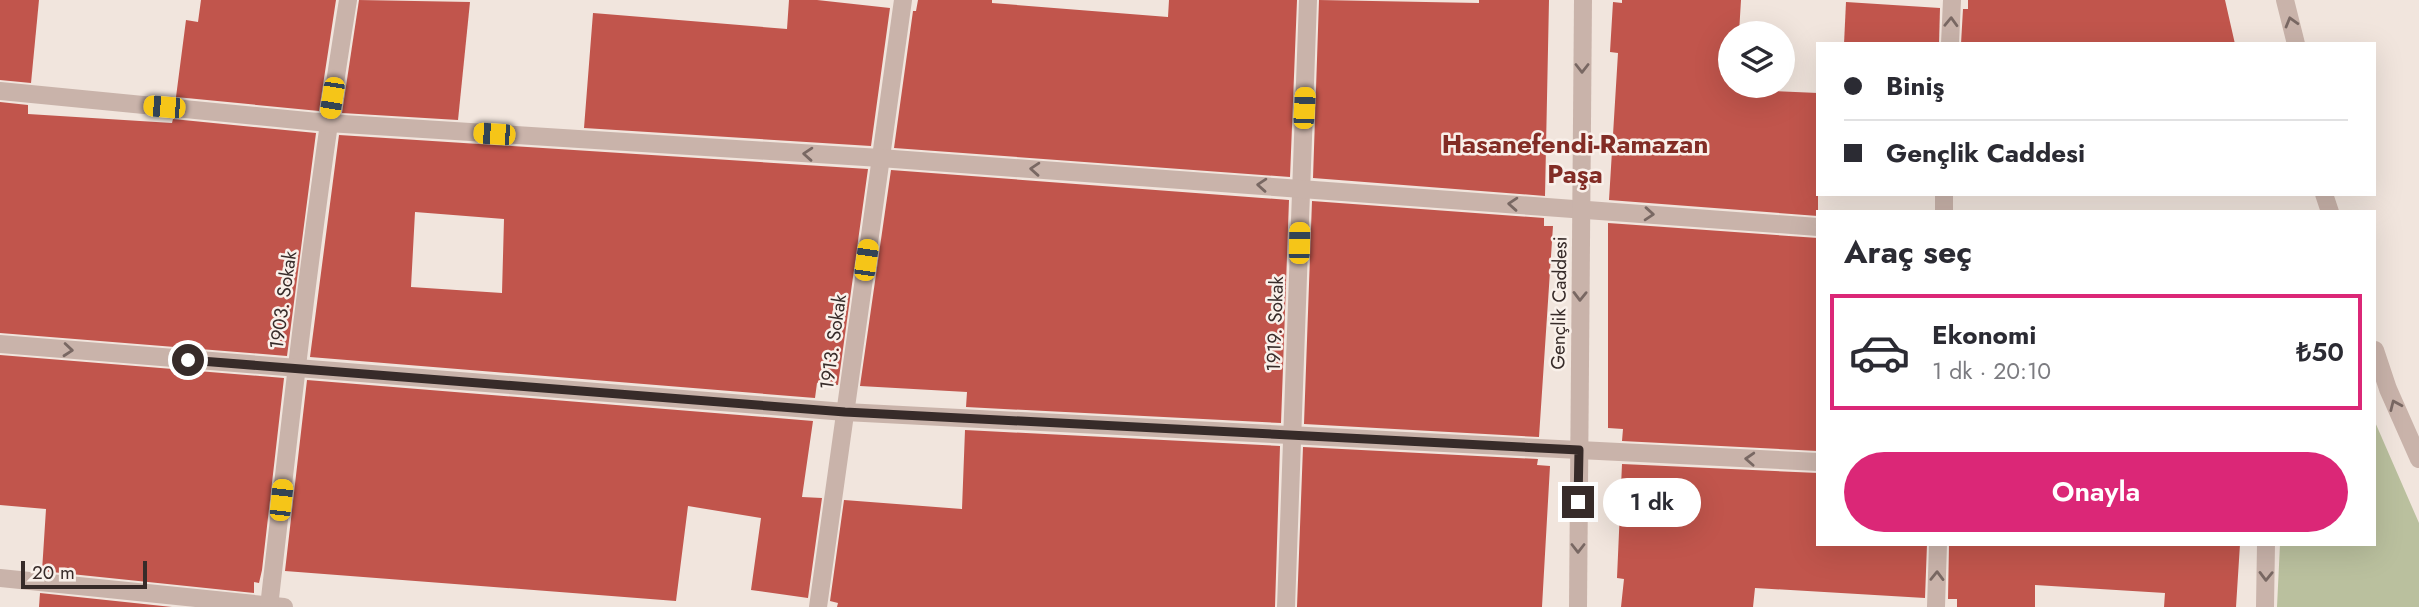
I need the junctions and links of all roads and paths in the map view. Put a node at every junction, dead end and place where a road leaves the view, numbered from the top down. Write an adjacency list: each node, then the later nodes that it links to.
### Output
1 (348, 0): 10 (street, 1903. Sokak)
2 (903, 0): 11 (street, 1913. Sokak)
3 (1308, 0): 12 (street, 1919. Sokak)
4 (1583, 0): 13 (street, Gençlik Caddesi, one-way to 13)
5 (1952, 0): 7 (street, one-way to 5)
6 (2285, 0): 8 (street, one-way to 6)
7 (1950, 42)
8 (2296, 42)
9 (0, 91): 10 (street)
10 (328, 123): 11 (street, one-way to 10); 17 (street, 1903. Sokak)
11 (880, 158): 12 (street, one-way to 11); 18 (street, 1913. Sokak)
12 (1300, 188): 13 (street, one-way to 12); 19 (street, 1919. Sokak)
13 (1581, 209): 14 (street, one-way to 14); 20 (street, Gençlik Caddesi, one-way to 20)
14 (1816, 227)
15 (0, 344): 17 (street, one-way to 17)
16 (2376, 354): 21 (street, one-way to 16)
17 (295, 369): 18 (street); 26 (street, 1903. Sokak)
18 (845, 412): 19 (street); 27 (street, 1913. Sokak)
19 (1293, 436): 20 (street); 28 (street, 1919. Sokak)
20 (1579, 450): 22 (street, one-way to 20); 29 (street, Gençlik Caddesi, one-way to 29)
21 (2419, 459)
22 (1816, 462)
23 (1938, 546): 30 (street, one-way to 23)
24 (2266, 546): 31 (street, one-way to 31)
25 (0, 578): 26 (street)
26 (274, 607)
27 (818, 607)
28 (1286, 607)
29 (1578, 607)
30 (1936, 607)
31 (2265, 607)

